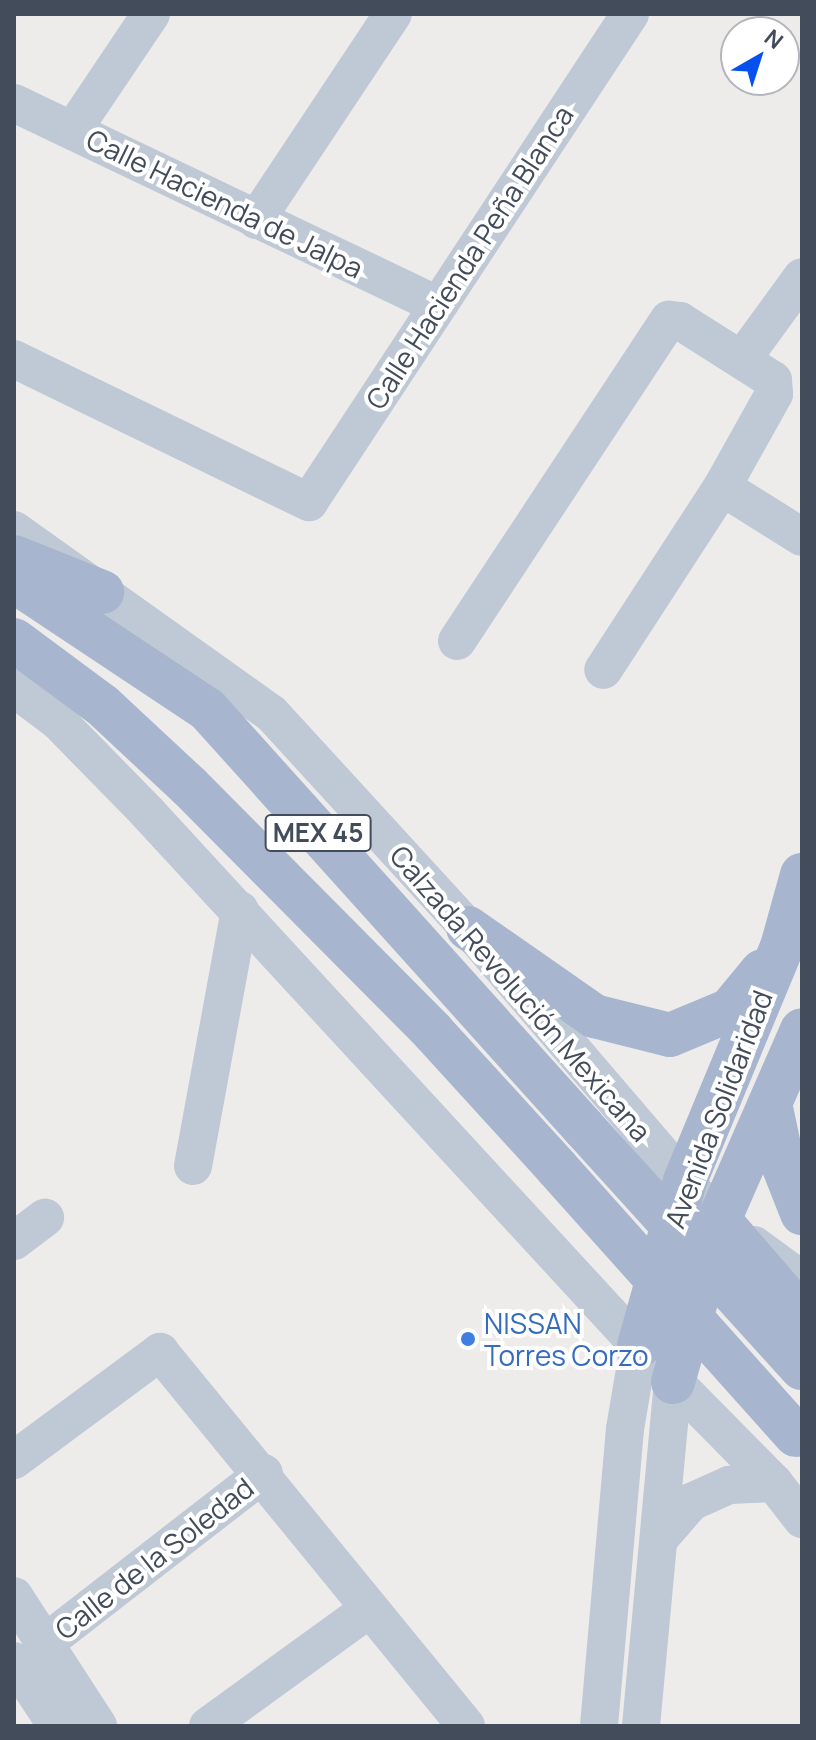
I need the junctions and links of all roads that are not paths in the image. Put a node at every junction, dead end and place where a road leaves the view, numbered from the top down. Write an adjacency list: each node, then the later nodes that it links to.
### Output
1 (151, 14): 5 (street)
2 (393, 14): 6 (street)
3 (630, 14): 8 (street, Calle Hacienda Peña Blanca)
4 (14, 103): 5 (street, Calle Hacienda de Jalpa)
5 (73, 130): 6 (street, Calle Hacienda de Jalpa)
6 (256, 220): 8 (street, Calle Hacienda de Jalpa)
7 (802, 277): 9 (street)
8 (436, 304): 10 (street, Calle Hacienda Peña Blanca)
9 (743, 358): 11 (street); 18 (street)
10 (14, 359)
11 (722, 487): 13 (street); 19 (street)
12 (14, 530): 16 (street, Calzada Revolución Mexicana)
13 (802, 537)
14 (14, 557): 16 (main road)
15 (14, 581): 36 (main road, MEX 45, bridge)
16 (102, 592): 23 (street, Calzada Revolución Mexicana)
17 (14, 640): 38 (main road, MEX 45, bridge)
18 (457, 641)
19 (603, 670)
20 (14, 688): 22 (street)
21 (802, 875): 24 (main road, Avenida Solidaridad)
22 (240, 910): 27 (street); 35 (street)
23 (468, 928): 24 (main road); 28 (street, Calzada Revolución Mexicana)
24 (782, 947): 28 (main road, Avenida Solidaridad)
25 (802, 1030): 26 (main road, Avenida Solidaridad)
26 (771, 1108): 29 (main road); 31 (main road, Avenida Solidaridad)
27 (193, 1166)
28 (685, 1181): 31 (street, Calzada Revolución Mexicana); 35 (main road, Avenida Solidaridad)
29 (802, 1213)
30 (45, 1218): 32 (street)
31 (719, 1220): 33 (street, Calzada Revolución Mexicana); 34 (main road); 37 (main road, Avenida Solidaridad)
32 (14, 1241)
33 (802, 1280)
34 (802, 1316)
35 (639, 1346): 37 (street); 51 (street, Avenida Solidaridad)
36 (802, 1368)
37 (673, 1382): 41 (street); 43 (street, Avenida Solidaridad)
38 (799, 1439)
39 (14, 1460): 40 (street)
40 (264, 1473): 45 (street); 46 (street, Calle de la Soledad)
41 (774, 1483): 42 (street); 43 (street)
42 (802, 1519)
43 (659, 1539): 52 (street, Avenida Solidaridad)
44 (14, 1596): 46 (street)
45 (369, 1609): 49 (street); 50 (street)
46 (23, 1659): 47 (street); 48 (street)
47 (57, 1726)
48 (98, 1726)
49 (208, 1726)
50 (466, 1726)
51 (599, 1726)
52 (641, 1726)

